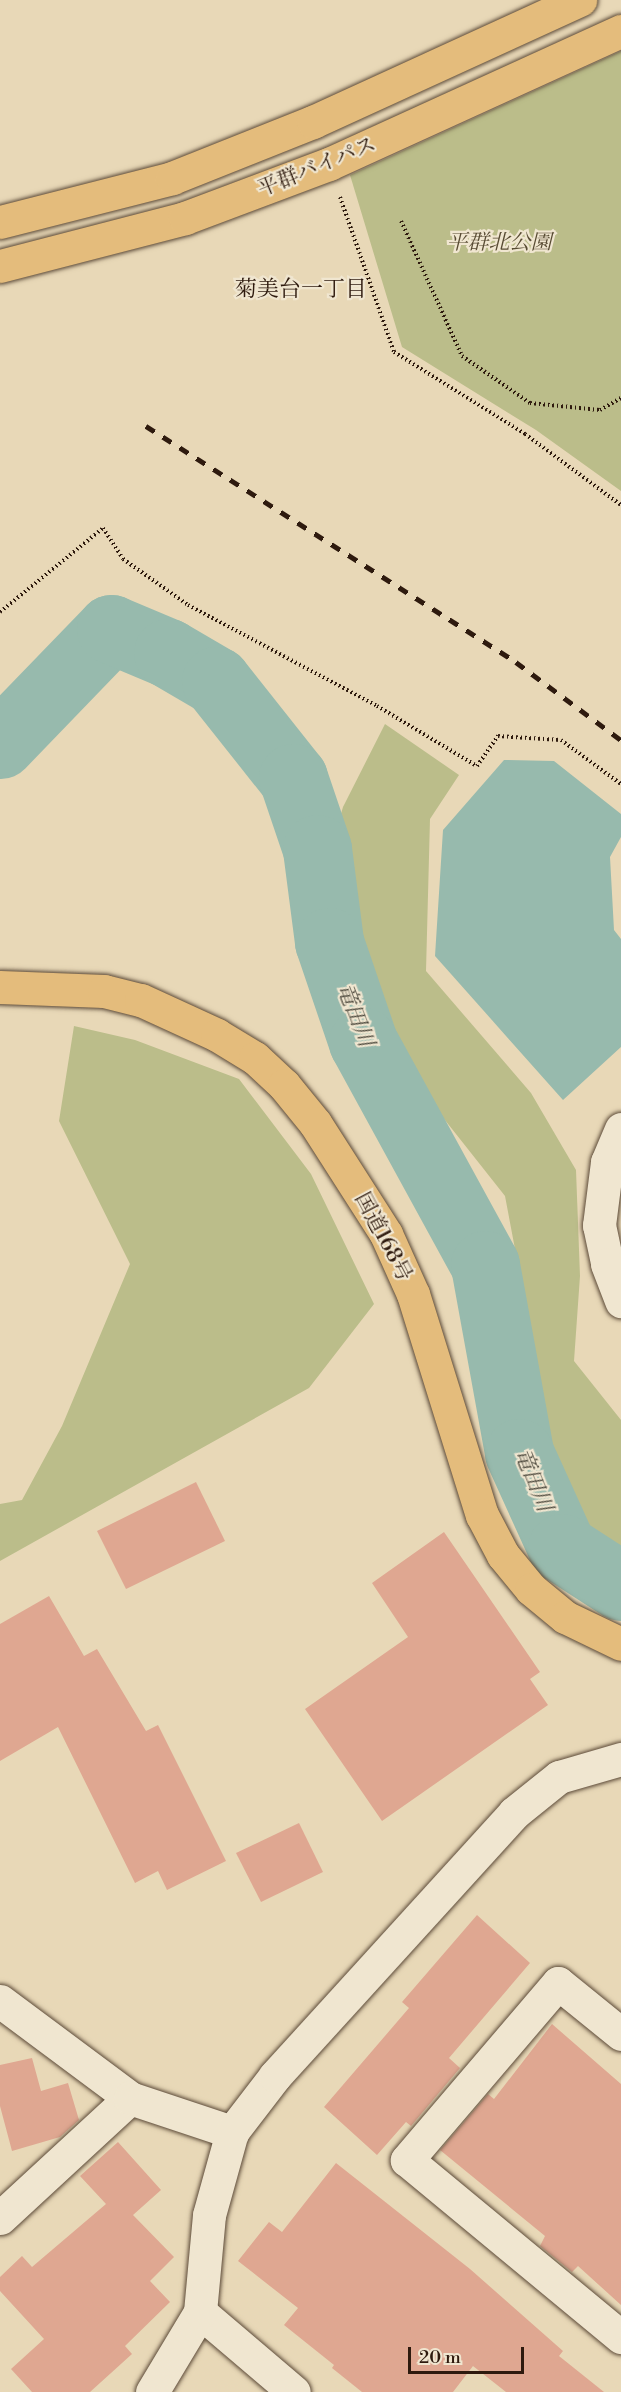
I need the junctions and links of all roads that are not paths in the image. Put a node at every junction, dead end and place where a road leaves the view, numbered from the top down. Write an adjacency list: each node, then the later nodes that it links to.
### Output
1 (580, 0): 3 (highway, 平群バイパス)
2 (621, 31): 4 (highway, 平群バイパス)
3 (0, 222)
4 (0, 266)
5 (0, 987): 8 (highway, 国道168号)
6 (621, 1129): 7 (street)
7 (621, 1301)
8 (621, 1644)
9 (621, 1759): 13 (street)
10 (0, 2001): 12 (street)
11 (621, 2034): 16 (street)
12 (130, 2098): 13 (street); 14 (street)
13 (232, 2132): 15 (street)
14 (0, 2218)
15 (201, 2312): 17 (street); 18 (street)
16 (621, 2337)
17 (152, 2392)
18 (294, 2392)

